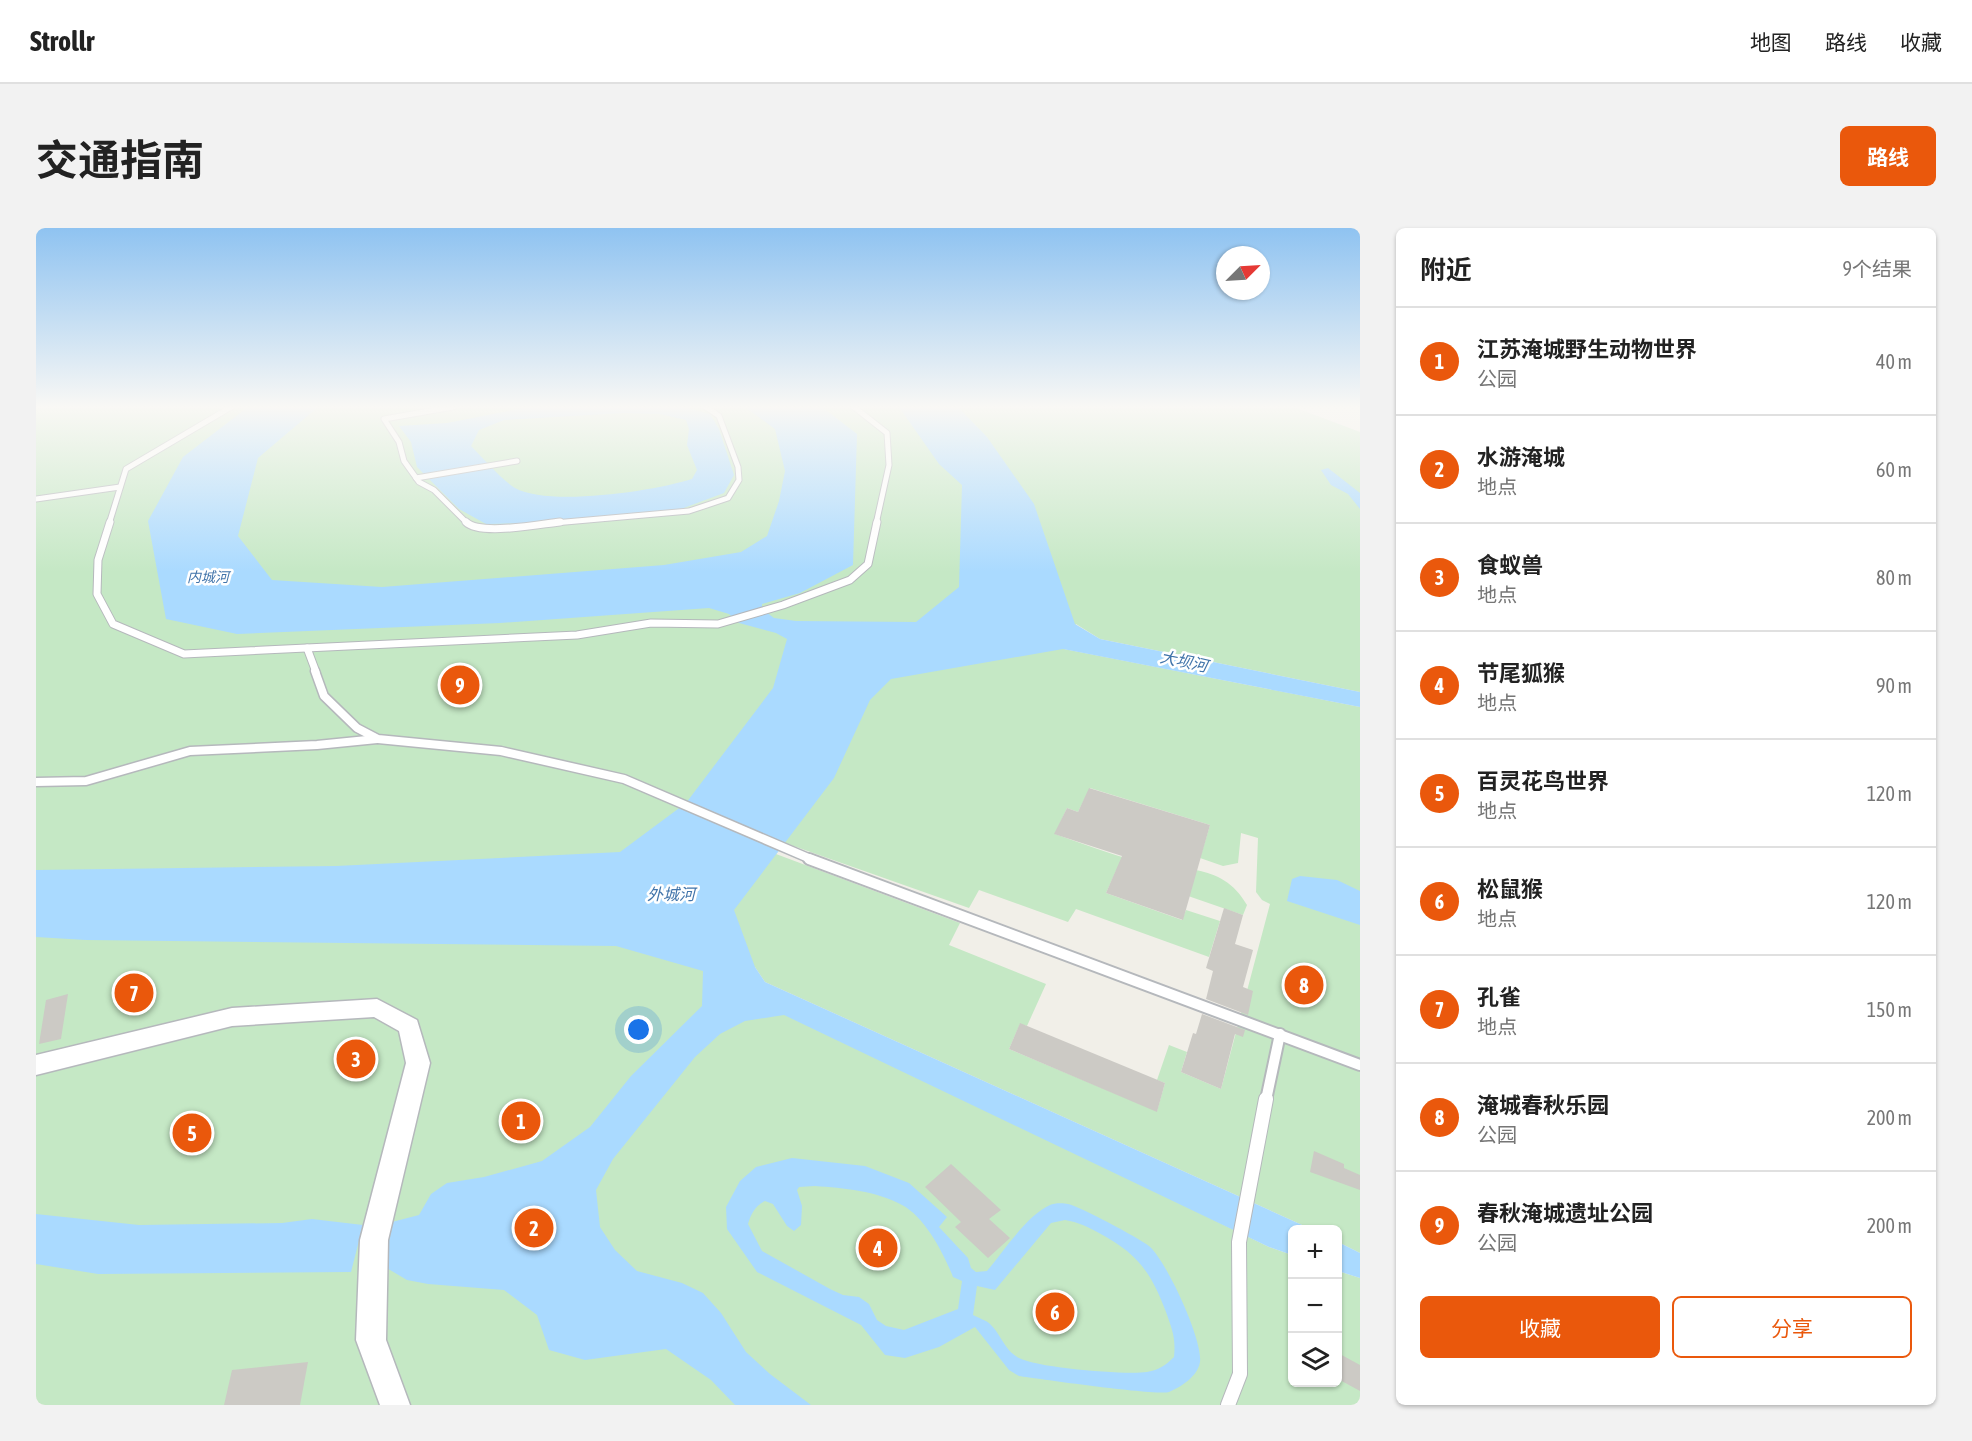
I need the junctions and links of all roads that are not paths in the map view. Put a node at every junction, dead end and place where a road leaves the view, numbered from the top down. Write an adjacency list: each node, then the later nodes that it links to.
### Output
1 (138, 462): 7 (lane)
2 (405, 462): 6 (lane)
3 (511, 462): 6 (lane)
4 (736, 462): 6 (lane)
5 (889, 462): 9 (lane)
6 (419, 478)
7 (120, 487): 8 (lane); 9 (lane)
8 (36, 499)
9 (307, 648): 10 (lane)
10 (378, 739): 11 (lane); 12 (lane)
11 (36, 782)
12 (1280, 1034): 14 (lane); 16 (lane)
13 (36, 1065): 15 (street)
14 (1360, 1065)
15 (395, 1405)
16 (1228, 1405)

